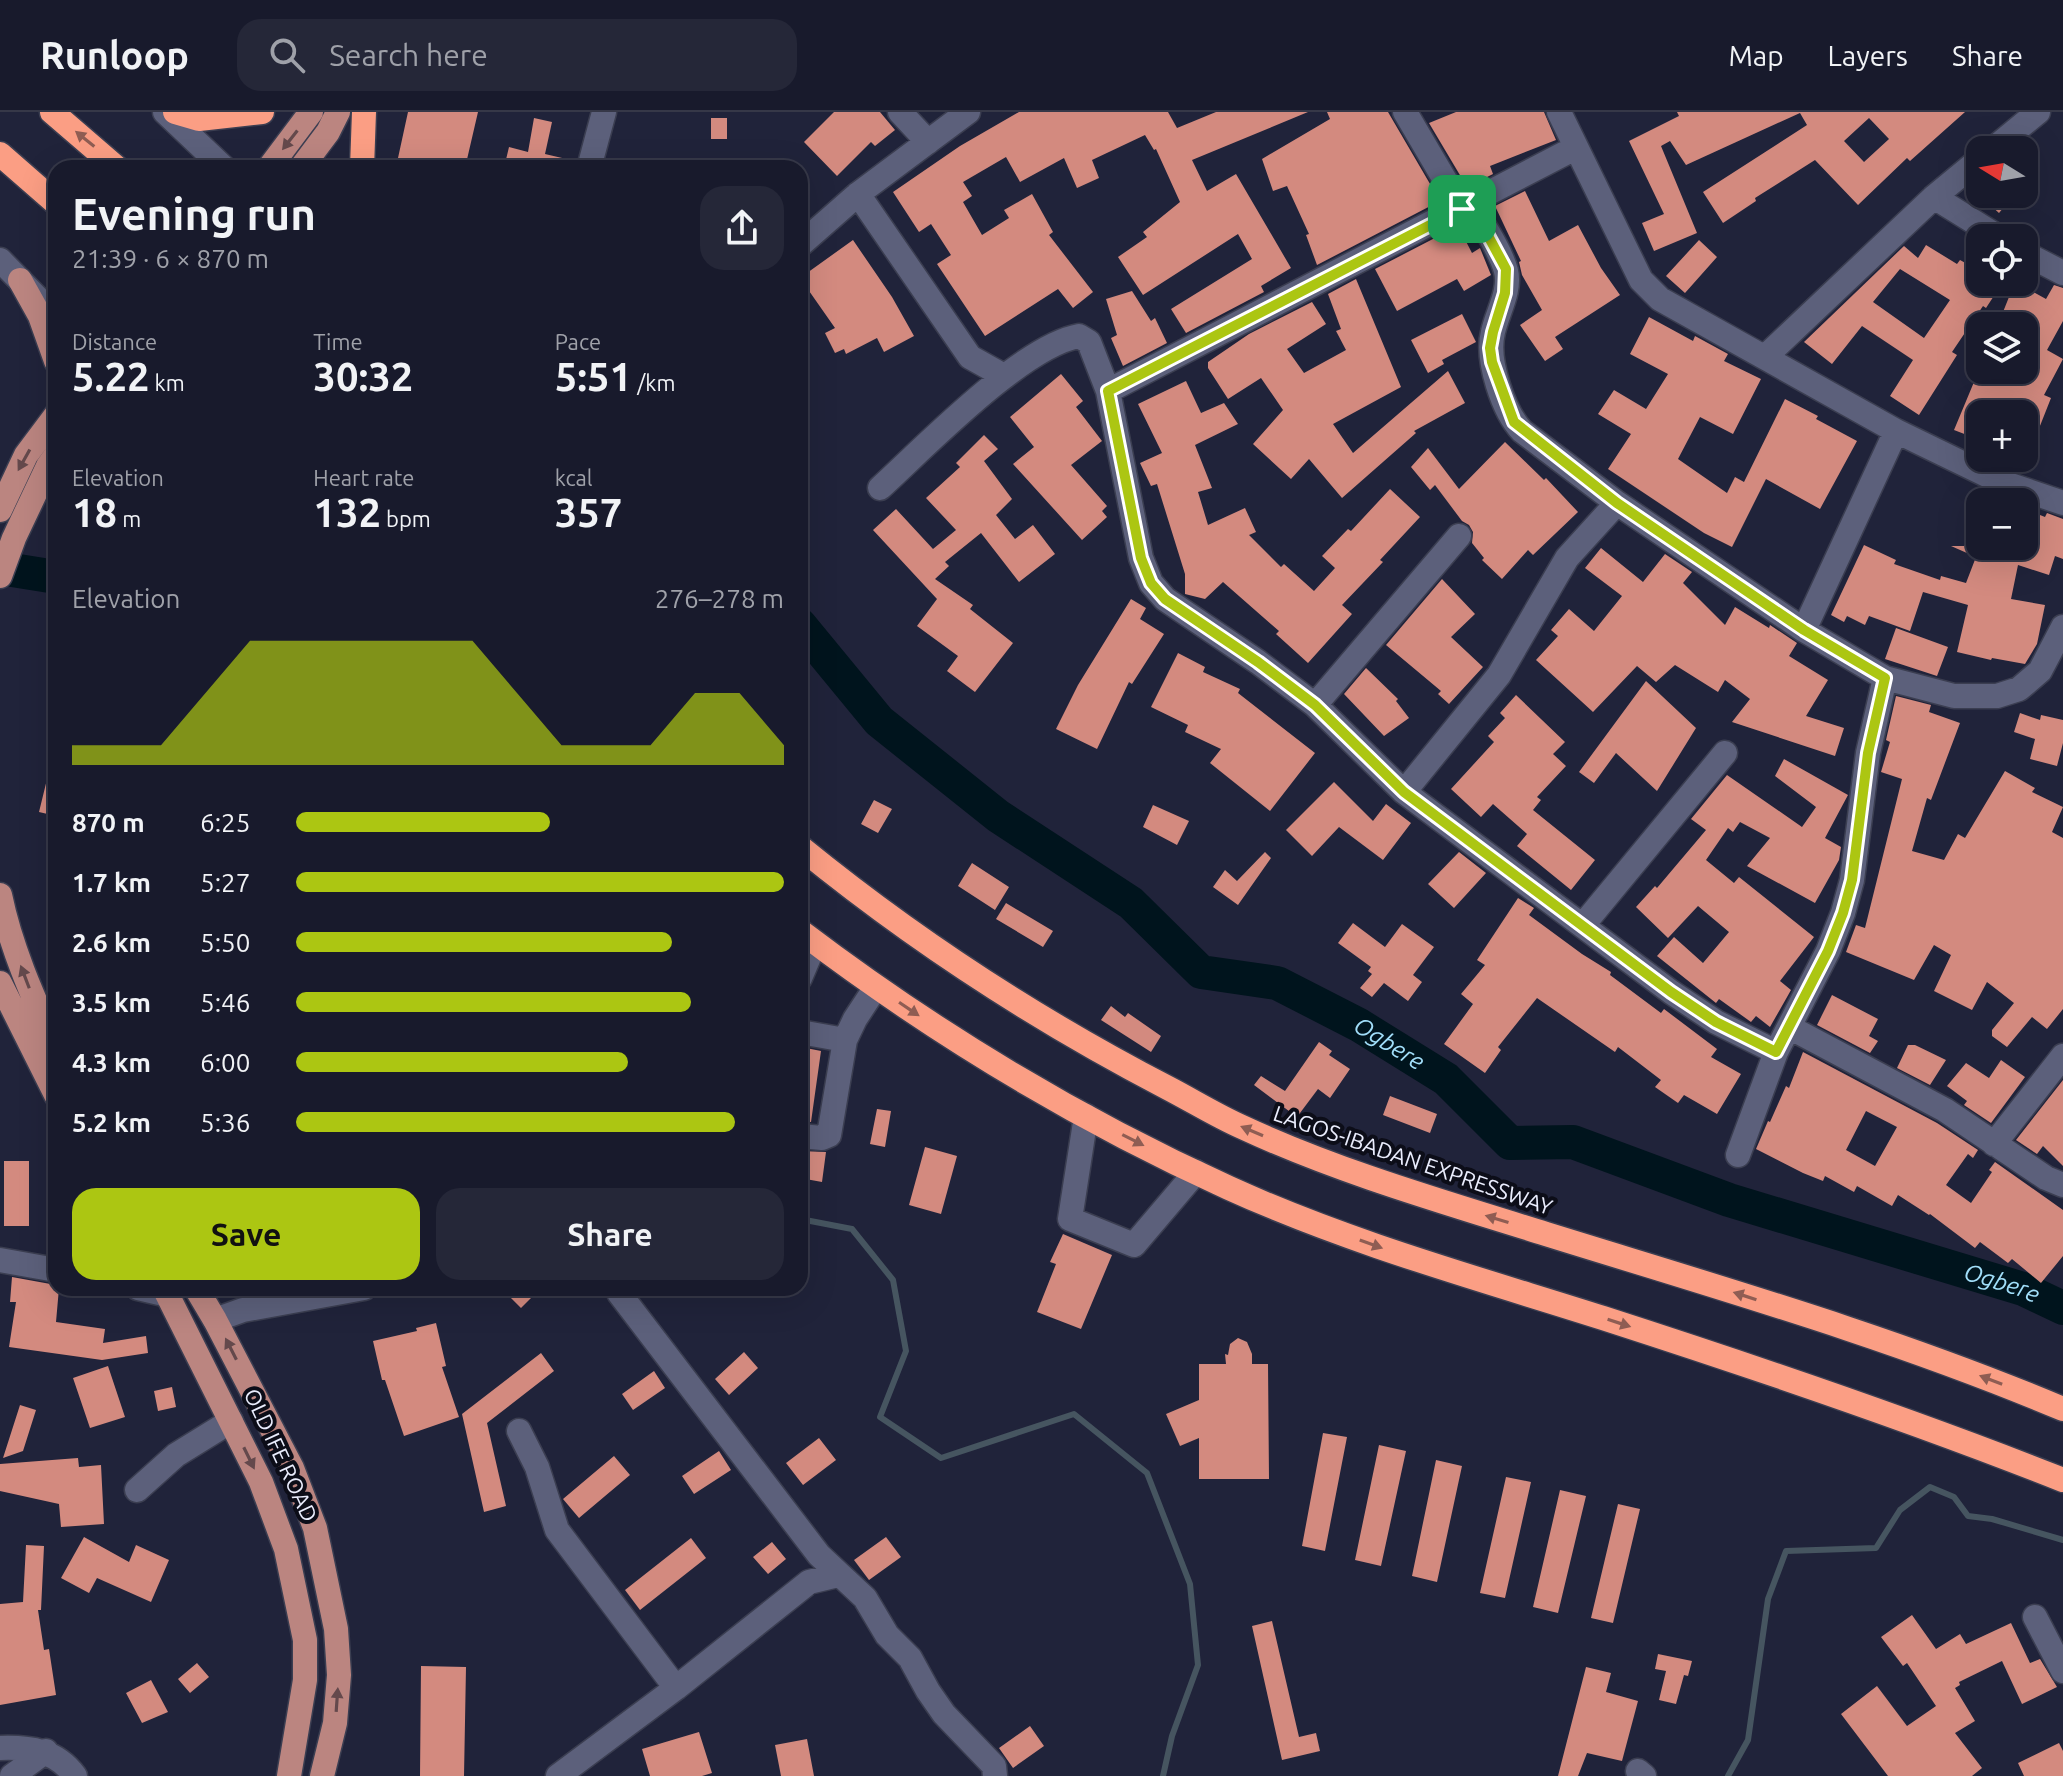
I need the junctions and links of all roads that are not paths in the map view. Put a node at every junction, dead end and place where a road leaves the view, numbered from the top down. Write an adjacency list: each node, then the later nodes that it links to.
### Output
1 (52, 112): 18 (highway, one-way to 1)
2 (165, 112): 19 (street)
3 (175, 112): 4 (highway)
4 (262, 112)
5 (311, 112): 20 (main road, one-way to 20)
6 (338, 112): 21 (main road)
7 (364, 112): 22 (highway)
8 (604, 112): 23 (street)
9 (900, 112): 15 (street)
10 (968, 112): 15 (street)
11 (1405, 112): 28 (street)
12 (1559, 112): 16 (street)
13 (2038, 112): 14 (street)
14 (2009, 136)
15 (928, 142): 25 (street)
16 (1575, 148): 28 (street); 37 (street)
17 (0, 154): 26 (highway)
18 (108, 160)
19 (216, 160)
20 (275, 160)
21 (307, 160)
22 (362, 160)
23 (591, 160)
24 (1966, 171): 27 (street)
25 (858, 194): 30 (street); 38 (street)
26 (48, 196)
27 (1934, 197): 29 (street); 37 (street)
28 (1467, 207): 39 (street); 44 (street)
29 (1977, 224)
30 (808, 238)
31 (0, 260): 34 (street)
32 (2038, 260): 33 (street)
33 (2063, 273)
34 (20, 280): 35 (street); 36 (main road)
35 (48, 309)
36 (48, 338)
37 (1765, 357): 41 (street)
38 (1004, 376): 39 (street); 43 (street)
39 (1108, 391): 52 (street)
40 (48, 426): 46 (main road, one-way to 46)
41 (1896, 431): 45 (street); 50 (street)
42 (48, 471): 48 (main road)
43 (880, 488)
44 (1617, 503): 50 (street); 54 (street)
45 (2063, 503)
46 (0, 510)
47 (1459, 536): 52 (street)
48 (0, 576)
49 (2063, 627): 51 (street)
50 (1804, 630): 51 (street)
51 (1885, 678): 61 (street)
52 (1315, 705): 54 (street)
53 (1725, 753): 57 (street)
54 (1404, 792): 57 (street)
55 (808, 854): 82 (highway, LAGOS-IBADAN EXPRESSWAY, one-way to 55)
56 (0, 895): 62 (main road, one-way to 56)
57 (1583, 925): 65 (street)
58 (808, 937): 60 (highway)
59 (0, 983): 67 (main road)
60 (876, 987): 64 (street); 68 (highway, one-way to 68)
61 (1789, 1027): 65 (street); 70 (street)
62 (48, 1030)
63 (808, 1033): 64 (street)
64 (845, 1040): 69 (street)
65 (1776, 1052): 71 (street)
66 (2063, 1056): 70 (street)
67 (48, 1079)
68 (1086, 1116): 72 (highway, one-way to 72); 72 (street)
69 (808, 1137)
70 (1994, 1144): 73 (street)
71 (1738, 1155)
72 (1196, 1172): 85 (highway, one-way to 85)
73 (2063, 1185)
74 (0, 1260): 75 (street)
75 (48, 1269)
76 (169, 1296): 81 (main road, OLD IFE ROAD)
77 (201, 1296): 80 (main road, OLD IFE ROAD)
78 (320, 1296): 80 (street)
79 (621, 1296): 87 (street)
80 (215, 1320): 81 (main road); 98 (main road, OLD IFE ROAD, one-way to 80)
81 (189, 1336): 83 (main road, OLD IFE ROAD)
82 (2063, 1409)
83 (231, 1421): 86 (street); 97 (main road, OLD IFE ROAD, one-way to 97)
84 (519, 1431): 92 (street)
85 (2063, 1480)
86 (137, 1490)
87 (819, 1555): 88 (street); 89 (street)
88 (838, 1575): 89 (street); 100 (street)
89 (809, 1582): 92 (street)
90 (2035, 1617): 91 (street)
91 (2063, 1671)
92 (676, 1688): 99 (street)
93 (0, 1748): 94 (street)
94 (46, 1751): 95 (street); 96 (street)
95 (12, 1776)
96 (75, 1776)
97 (289, 1776)
98 (322, 1776)
99 (558, 1776)
100 (995, 1776)

